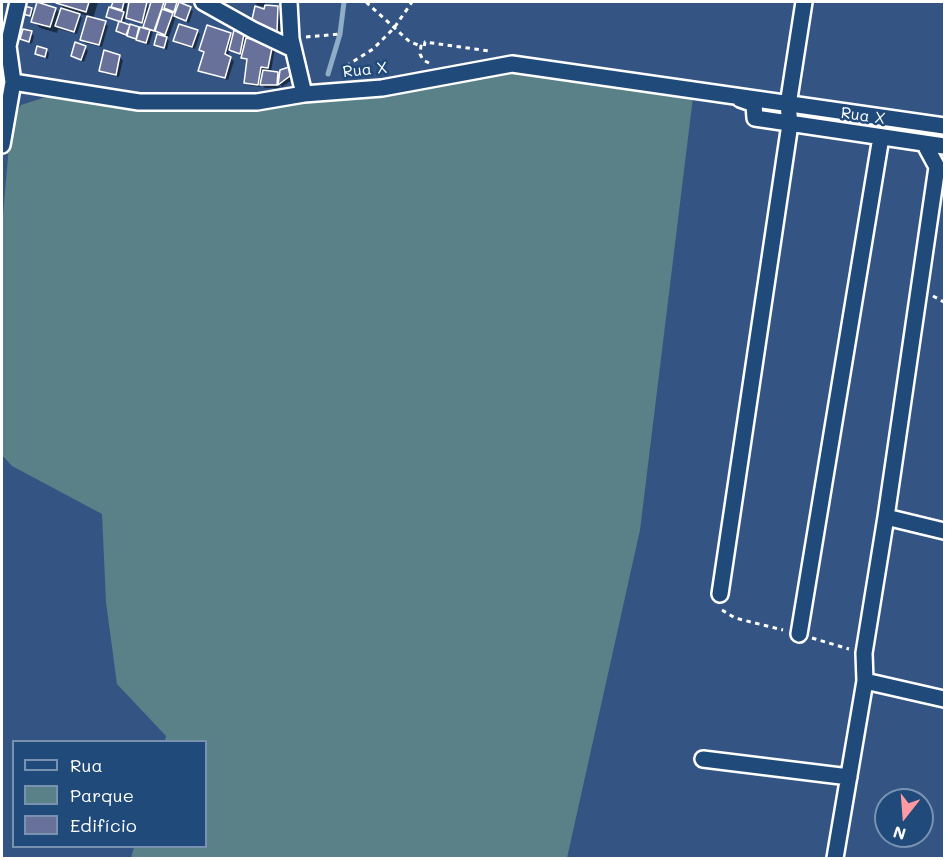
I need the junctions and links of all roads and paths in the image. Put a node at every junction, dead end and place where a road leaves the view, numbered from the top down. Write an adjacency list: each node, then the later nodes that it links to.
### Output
1 (18, 2): 15 (street)
2 (203, 2): 9 (street)
3 (289, 2): 9 (street)
4 (366, 2): 7 (path)
5 (412, 2): 7 (path)
6 (804, 2): 18 (street)
7 (394, 28): 10 (path); 13 (path)
8 (340, 34): 9 (path)
9 (292, 44): 17 (street)
10 (421, 46): 11 (path); 12 (path)
11 (489, 51)
12 (436, 63)
13 (346, 66)
14 (2, 70): 15 (street)
15 (13, 82): 17 (street, Rua X); 19 (street)
16 (720, 93): 17 (street, Rua X); 18 (street, Rua X); 20 (street, Rua X)
17 (304, 94)
18 (788, 105): 20 (street); 21 (street, Rua X)
19 (5, 106): 24 (street)
20 (790, 124): 22 (street, Rua X); 29 (street)
21 (945, 126)
22 (881, 137): 23 (street, Rua X); 30 (street)
23 (924, 143): 25 (street, Rua X); 26 (street)
24 (2, 145)
25 (945, 146)
26 (941, 165): 27 (street)
27 (886, 517): 28 (street); 31 (street)
28 (945, 531)
29 (720, 594)
30 (799, 634)
31 (865, 681): 32 (street); 34 (street)
32 (945, 699)
33 (703, 759): 34 (street)
34 (849, 777): 35 (street)
35 (836, 858)

